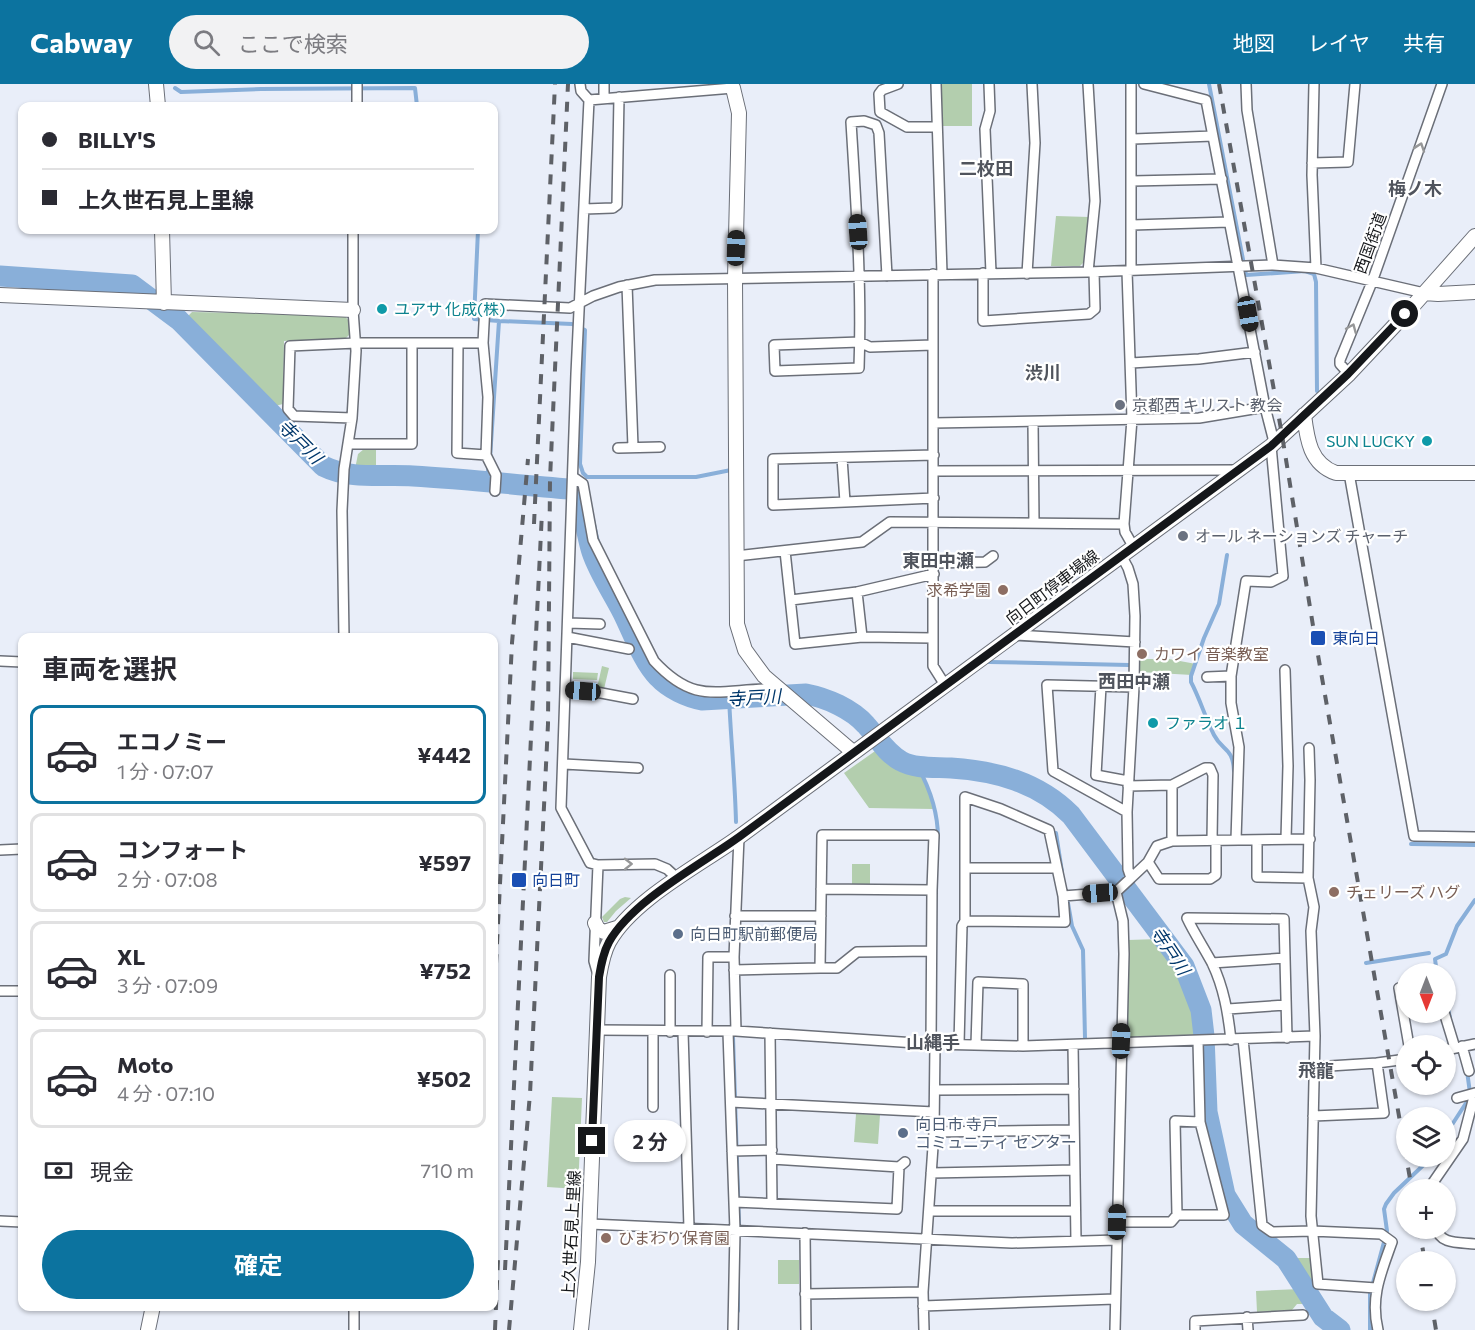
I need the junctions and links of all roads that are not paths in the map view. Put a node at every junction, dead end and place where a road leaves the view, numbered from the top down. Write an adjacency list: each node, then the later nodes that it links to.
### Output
1 (156, 84): 20 (main road)
2 (580, 84): 19 (street)
3 (604, 84): 18 (street)
4 (898, 84): 21 (street)
5 (936, 84): 21 (street)
6 (989, 84): 38 (street)
7 (1032, 84): 40 (street)
8 (1088, 84): 37 (street)
9 (1131, 84): 23 (street)
10 (1144, 84): 22 (street)
11 (1246, 84): 33 (street)
12 (1314, 84): 24 (street)
13 (1355, 84): 24 (street)
14 (1442, 84): 44 (street, 西国街道, one-way to 14)
15 (733, 86): 16 (street); 43 (main road)
16 (667, 89): 17 (street)
17 (619, 97): 18 (street); 27 (street)
18 (604, 98): 19 (street)
19 (589, 100): 27 (street)
20 (158, 102)
21 (936, 127): 39 (street)
22 (1213, 136): 23 (street); 25 (street)
23 (1132, 139): 26 (street)
24 (1312, 163): 35 (street)
25 (1222, 179): 26 (street); 28 (street)
26 (1132, 181): 29 (street)
27 (584, 209): 49 (street)
28 (1229, 222): 29 (street); 34 (street)
29 (1132, 225): 36 (street)
30 (162, 234): 50 (main road)
31 (353, 234): 51 (street)
32 (1475, 236): 47 (main road, 向日町停車場線)
33 (1273, 265): 34 (street); 35 (street)
34 (1239, 266): 36 (street); 58 (street)
35 (1316, 268): 44 (street)
36 (1129, 271): 37 (street); 59 (street)
37 (1091, 272): 38 (street); 40 (street)
38 (987, 273): 39 (street); 40 (street)
39 (937, 274): 42 (street); 57 (street)
40 (1027, 274)
41 (860, 276): 42 (street); 42 (street); 43 (street); 52 (street)
42 (887, 276)
43 (735, 278): 45 (street); 91 (main road)
44 (1372, 282): 47 (street); 60 (street, 西国街道, one-way to 44)
45 (627, 285): 49 (street); 69 (street)
46 (1475, 292): 47 (main road)
47 (1424, 293): 60 (main road, 向日町停車場線)
48 (0, 295): 50 (main road)
49 (580, 302): 56 (street); 81 (street)
50 (164, 303): 51 (main road)
51 (353, 310): 53 (street)
52 (860, 342): 52 (street); 57 (street)
53 (356, 343): 54 (street); 63 (street); 63 (street)
54 (412, 343): 55 (street); 67 (street)
55 (458, 343): 56 (street); 72 (street)
56 (483, 343): 72 (street)
57 (933, 345): 66 (street)
58 (1256, 352): 59 (street); 61 (street)
59 (1131, 363): 64 (street)
60 (1348, 374): 62 (main road, 向日町停車場線)
61 (1265, 407): 64 (street); 68 (street)
62 (1304, 415): 68 (main road, 向日町停車場線); 79 (main road)
63 (352, 418): 67 (street)
64 (1132, 419): 65 (street); 75 (street)
65 (1033, 422): 66 (street); 76 (street)
66 (933, 423): 73 (street)
67 (348, 444): 99 (street)
68 (1273, 444): 77 (main road, 向日町停車場線); 109 (street)
69 (633, 447): 70 (street); 71 (street)
70 (660, 447)
71 (618, 448)
72 (486, 455): 82 (street)
73 (934, 455): 74 (street); 78 (street)
74 (842, 458): 84 (street); 84 (street)
75 (1129, 469): 76 (street); 77 (street); 87 (street)
76 (1034, 470): 78 (street); 86 (street)
77 (1239, 470): 88 (main road, 向日町停車場線)
78 (934, 471): 83 (street)
79 (1349, 472): 80 (main road); 125 (street)
80 (1475, 473)
81 (573, 482): 97 (street); 114 (street)
82 (495, 489)
83 (934, 498): 84 (street); 85 (street)
84 (844, 502)
85 (934, 522): 86 (street); 89 (street); 93 (street)
86 (1034, 523): 87 (street)
87 (1124, 524): 88 (street)
88 (1133, 546): 90 (main road, 向日町停車場線)
89 (785, 551): 91 (street); 96 (street)
90 (1121, 555): 100 (main road, 向日町停車場線); 104 (street)
91 (736, 556): 118 (main road)
92 (993, 556): 93 (street)
93 (934, 563): 94 (street)
94 (934, 574): 95 (street); 103 (street)
95 (857, 592): 96 (street); 102 (street)
96 (791, 600): 102 (street)
97 (568, 623): 98 (street); 101 (street)
98 (600, 624)
99 (344, 633)
100 (1014, 635): 104 (street); 111 (main road, 向日町停車場線)
101 (567, 637): 105 (street); 115 (street)
102 (862, 637): 103 (street)
103 (932, 638): 111 (street)
104 (1135, 642): 113 (street)
105 (629, 649)
106 (0, 661): 107 (street)
107 (18, 662)
108 (1285, 670): 126 (street)
109 (1231, 676): 110 (street); 128 (street)
110 (1207, 677)
111 (945, 685): 118 (main road, 向日町停車場線)
112 (1101, 686): 113 (street); 121 (street); 123 (street)
113 (1134, 687): 121 (street)
114 (765, 689)
115 (566, 690): 116 (street); 119 (street)
116 (633, 699)
117 (1309, 748): 127 (street)
118 (853, 752): 124 (main road, 向日町停車場線)
119 (564, 764): 120 (street); 135 (street)
120 (638, 768)
121 (1128, 783): 122 (street); 123 (street)
122 (1172, 785): 130 (street); 131 (street)
123 (1127, 812): 140 (street)
124 (739, 837): 139 (main road, 向日町停車場線); 144 (street)
125 (1475, 837)
126 (1286, 839): 127 (street); 129 (street)
127 (1310, 839): 138 (street)
128 (1236, 840): 129 (street); 131 (street)
129 (1257, 840): 138 (street)
130 (1172, 841): 131 (street); 134 (street)
131 (1214, 841): 134 (street)
132 (18, 849): 133 (street)
133 (0, 850)
134 (1148, 862): 140 (street)
135 (598, 865): 139 (street, one-way to 139); 147 (street)
136 (965, 868): 137 (street); 137 (street); 146 (street)
137 (1056, 868): 143 (street)
138 (1308, 878): 168 (street)
139 (678, 879): 148 (main road, 向日町停車場線)
140 (1123, 886): 143 (street); 172 (street)
141 (822, 889): 142 (street); 142 (street); 145 (street)
142 (932, 890): 149 (street)
143 (1063, 896): 146 (street)
144 (735, 916): 145 (street); 150 (street)
145 (821, 916): 153 (street)
146 (965, 921): 175 (street)
147 (595, 923): 148 (main road); 156 (street)
148 (617, 928): 156 (main road, 上久世石見上里線)
149 (931, 951): 153 (street); 174 (street)
150 (734, 957): 154 (street); 166 (street)
151 (1285, 958): 152 (street); 152 (street); 159 (street)
152 (1212, 963): 160 (street)
153 (820, 968): 154 (street)
154 (734, 970): 162 (street)
155 (670, 975): 164 (street)
156 (599, 977): 161 (main road, 上久世石見上里線)
157 (0, 991): 158 (street)
158 (18, 991)
159 (1286, 1005): 160 (street); 169 (street)
160 (1228, 1009): 171 (street)
161 (597, 1030): 163 (street); 211 (main road, 上久世石見上里線)
162 (732, 1031): 166 (street); 167 (street); 190 (street)
163 (653, 1032): 164 (street); 192 (street)
164 (670, 1032): 165 (street)
165 (683, 1032): 166 (street); 212 (street)
166 (707, 1032)
167 (770, 1033): 174 (street); 191 (street)
168 (1315, 1036): 169 (street); 184 (street)
169 (1287, 1038): 170 (street)
170 (1243, 1039): 171 (street); 214 (street)
171 (1231, 1040): 173 (street)
172 (1121, 1041): 173 (street); 178 (street); 210 (street)
173 (1203, 1041): 195 (street)
174 (933, 1044): 175 (street); 187 (street)
175 (959, 1044): 177 (street)
176 (1475, 1044): 180 (street)
177 (976, 1045): 179 (street); 179 (street)
178 (1073, 1045): 179 (street); 186 (street)
179 (1023, 1046)
180 (1456, 1048)
181 (1456, 1051): 185 (street)
182 (1396, 1060): 183 (street)
183 (1377, 1063): 184 (street); 194 (street)
184 (1314, 1067): 194 (street)
185 (1469, 1071)
186 (1074, 1089): 187 (street); 196 (street)
187 (935, 1090): 193 (street)
188 (1475, 1093): 189 (street); 202 (street)
189 (1457, 1098)
190 (731, 1102): 191 (street); 198 (street)
191 (772, 1104): 193 (street); 199 (street)
192 (653, 1107)
193 (934, 1112): 197 (street)
194 (1313, 1116): 214 (street)
195 (1200, 1122): 207 (street); 207 (street)
196 (1074, 1130): 197 (street); 200 (street)
197 (934, 1132): 201 (street)
198 (732, 1151): 199 (street); 203 (street)
199 (772, 1155): 204 (street); 204 (street)
200 (1074, 1170): 201 (street); 206 (street)
201 (931, 1173): 205 (street)
202 (1435, 1179)
203 (734, 1202): 204 (street); 213 (street)
204 (772, 1202)
205 (929, 1211): 206 (street); 216 (street)
206 (1075, 1211): 219 (street)
207 (1177, 1215): 210 (street)
208 (0, 1221): 209 (street)
209 (18, 1222)
210 (1117, 1222): 218 (street)
211 (590, 1224): 212 (street); 232 (main road, 上久世石見上里線)
212 (689, 1228): 213 (street)
213 (735, 1231): 215 (street); 233 (street)
214 (1312, 1231): 221 (street); 221 (street)
215 (805, 1233): 216 (street); 223 (street)
216 (926, 1238): 219 (street); 222 (street)
217 (1442, 1239): 220 (street)
218 (1117, 1240): 219 (street); 224 (street)
219 (1076, 1241)
220 (1475, 1244)
221 (1376, 1288): 239 (street)
222 (923, 1292): 223 (street); 225 (street)
223 (805, 1294): 234 (street)
224 (1115, 1299): 225 (street); 236 (street)
225 (923, 1306): 235 (street)
226 (152, 1311): 230 (main road)
227 (354, 1311): 231 (street)
228 (1303, 1315): 229 (street)
229 (1247, 1317): 237 (street); 238 (street)
230 (148, 1330)
231 (354, 1330)
232 (581, 1330)
233 (734, 1330)
234 (806, 1330)
235 (924, 1330)
236 (1114, 1330)
237 (1195, 1330)
238 (1248, 1330)
239 (1378, 1330)

